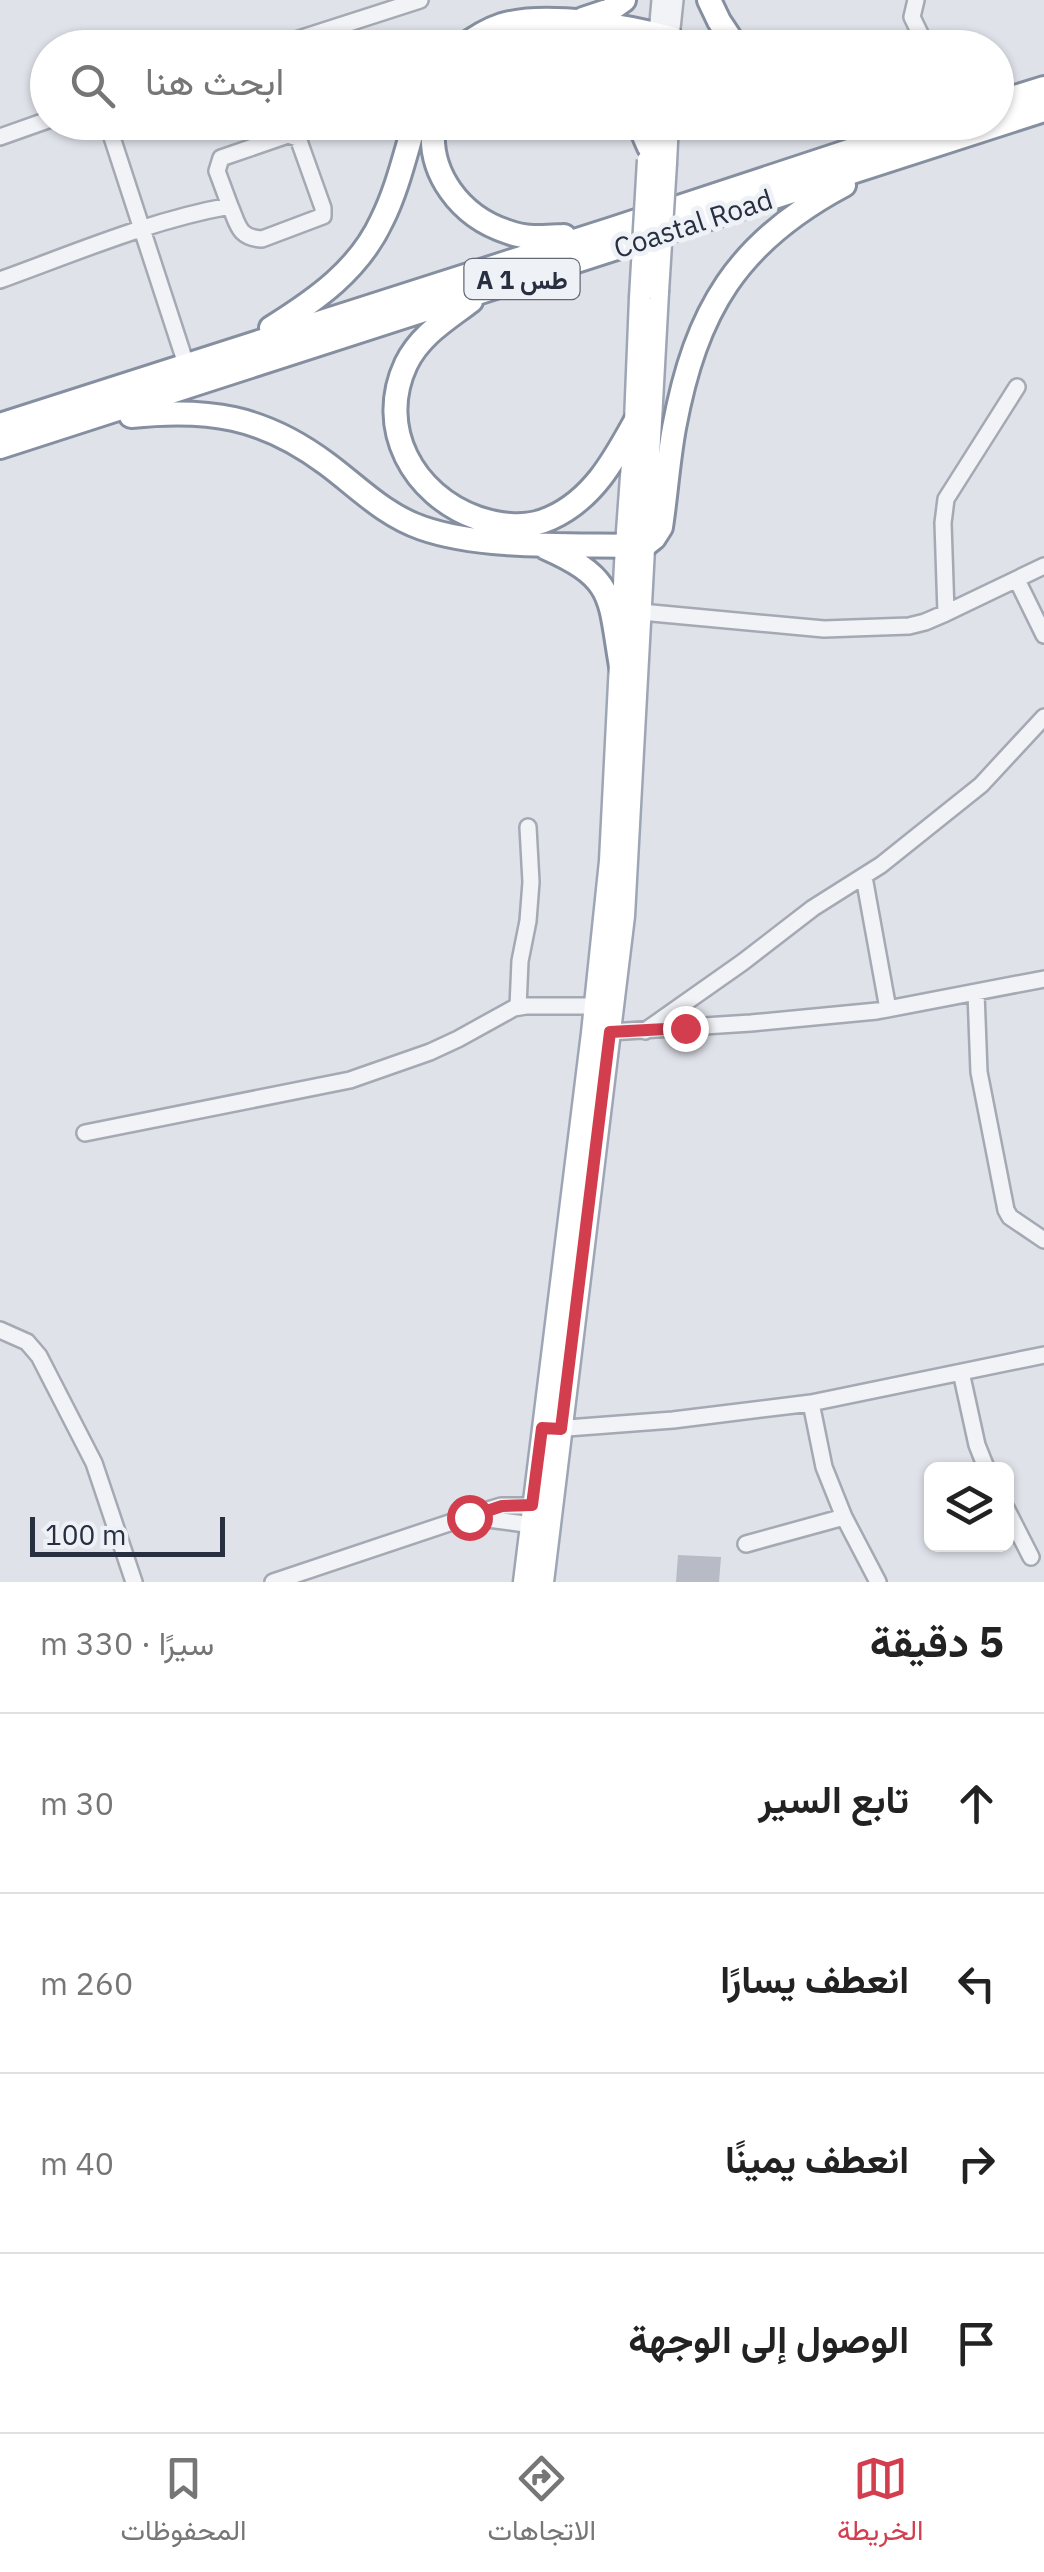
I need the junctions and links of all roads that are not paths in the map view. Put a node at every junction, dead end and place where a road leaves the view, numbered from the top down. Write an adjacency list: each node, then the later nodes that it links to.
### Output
1 (420, 0): 8 (street)
2 (624, 0): 7 (highway)
3 (660, 0): 11 (street)
4 (675, 0): 12 (street)
5 (709, 0): 13 (highway)
6 (916, 0): 14 (street)
7 (566, 22): 9 (highway); 10 (highway)
8 (327, 30)
9 (493, 30)
10 (638, 30)
11 (663, 30)
12 (667, 30)
13 (725, 30)
14 (918, 30)
15 (1044, 88): 16 (highway)
16 (1014, 97)
17 (1044, 110): 18 (highway, Coastal Road / A 1 طس)
18 (1014, 120)
19 (30, 126): 20 (street)
20 (0, 137)
21 (113, 140): 34 (street)
22 (276, 140): 33 (street)
23 (299, 140): 33 (street)
24 (409, 140): 39 (highway)
25 (434, 140): 35 (highway)
26 (646, 140): 31 (highway)
27 (652, 140): 31 (main road)
28 (661, 140): 31 (main road)
29 (883, 140): 35 (highway, Coastal Road / A 1 طس)
30 (952, 140): 32 (highway, Coastal Road / A 1 طس)
31 (654, 156): 38 (main road, bridge)
32 (896, 158): 37 (highway, Coastal Road / A 1 طس); 47 (highway)
33 (230, 206): 34 (street)
34 (142, 229): 36 (street); 40 (street)
35 (612, 230): 39 (highway, Coastal Road / A 1 طس)
36 (0, 280)
37 (484, 291): 42 (highway, Coastal Road / A 1 طس); 43 (highway)
38 (649, 295): 43 (main road); 47 (main road)
39 (237, 349): 40 (highway, Coastal Road / A 1 طس)
40 (186, 364): 44 (highway, Coastal Road / A 1 طس)
41 (1017, 387): 51 (street)
42 (91, 418): 45 (highway, Coastal Road / A 1 طس); 46 (highway)
43 (635, 422): 47 (main road)
44 (0, 425)
45 (0, 448)
46 (538, 544): 47 (highway); 53 (highway)
47 (635, 545): 50 (main road); 53 (main road)
48 (1044, 566): 49 (street)
49 (1017, 580): 51 (street); 52 (street)
50 (640, 612): 51 (street); 63 (main road)
51 (946, 613)
52 (1044, 635)
53 (621, 666): 59 (main road)
54 (1044, 717): 56 (street)
55 (528, 827): 60 (street)
56 (864, 877): 61 (street); 62 (street)
57 (1044, 980): 58 (street)
58 (976, 993): 61 (street); 65 (street)
59 (595, 1006): 60 (street); 70 (main road)
60 (518, 1007): 64 (street)
61 (888, 1009): 62 (street)
62 (646, 1031): 63 (street)
63 (610, 1032): 70 (main road)
64 (85, 1133)
65 (1044, 1240)
66 (0, 1330): 77 (street)
67 (1044, 1355): 68 (street)
68 (961, 1372): 69 (street); 71 (street)
69 (811, 1403): 70 (street); 73 (street)
70 (551, 1428): 72 (main road)
71 (983, 1462)
72 (541, 1516): 78 (street); 79 (main road); 80 (main road)
73 (844, 1517): 75 (street); 81 (street)
74 (1014, 1524): 76 (street)
75 (746, 1544)
76 (1031, 1557)
77 (134, 1582)
78 (273, 1582)
79 (524, 1582)
80 (543, 1582)
81 (878, 1582)

